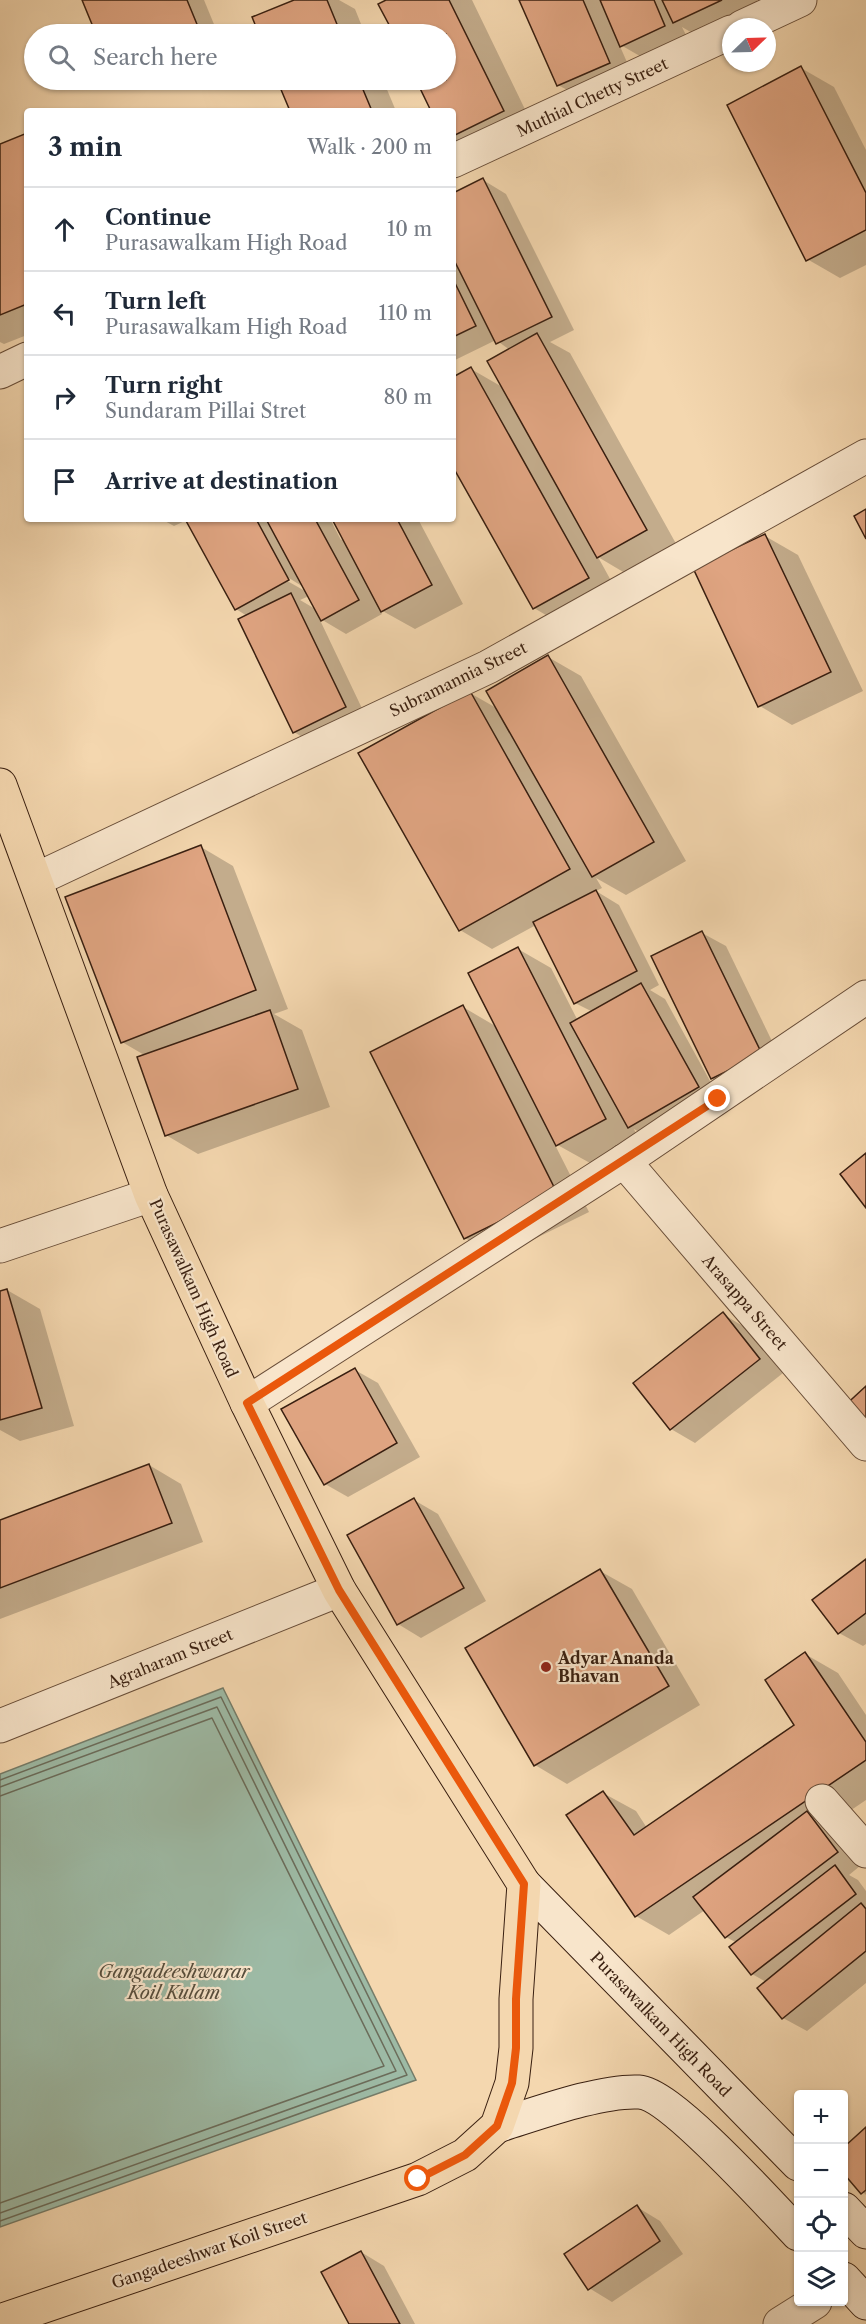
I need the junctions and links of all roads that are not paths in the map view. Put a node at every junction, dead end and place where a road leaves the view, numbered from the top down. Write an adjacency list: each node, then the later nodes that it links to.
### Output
1 (800, 0): 2 (street)
2 (761, 18)
3 (722, 36): 4 (street, Muthial Chetty Street)
4 (456, 160)
5 (24, 361): 6 (street)
6 (0, 372)
7 (866, 456): 9 (street, Subramannia Street)
8 (0, 785): 9 (main road, Purasawalkam High Road)
9 (37, 879): 12 (main road, Purasawalkam High Road)
10 (866, 997): 11 (street)
11 (624, 1161): 14 (street); 15 (street, Arasappa Street)
12 (152, 1195): 13 (street); 14 (main road, Purasawalkam High Road)
13 (0, 1246)
14 (247, 1403): 16 (main road, Purasawalkam High Road)
15 (866, 1444)
16 (339, 1590): 17 (street, Agraharam Street); 20 (main road, Purasawalkam High Road)
17 (0, 1726)
18 (822, 1801): 19 (street)
19 (866, 1851)
20 (524, 1884): 21 (main road); 22 (street, Purasawalkam High Road)
21 (497, 2126): 24 (street); 27 (main road, Gangadeeshwar Koil Street)
22 (794, 2160)
23 (848, 2214): 25 (street)
24 (794, 2230)
25 (866, 2232)
26 (807, 2306): 28 (street)
27 (0, 2321)
28 (780, 2324)

